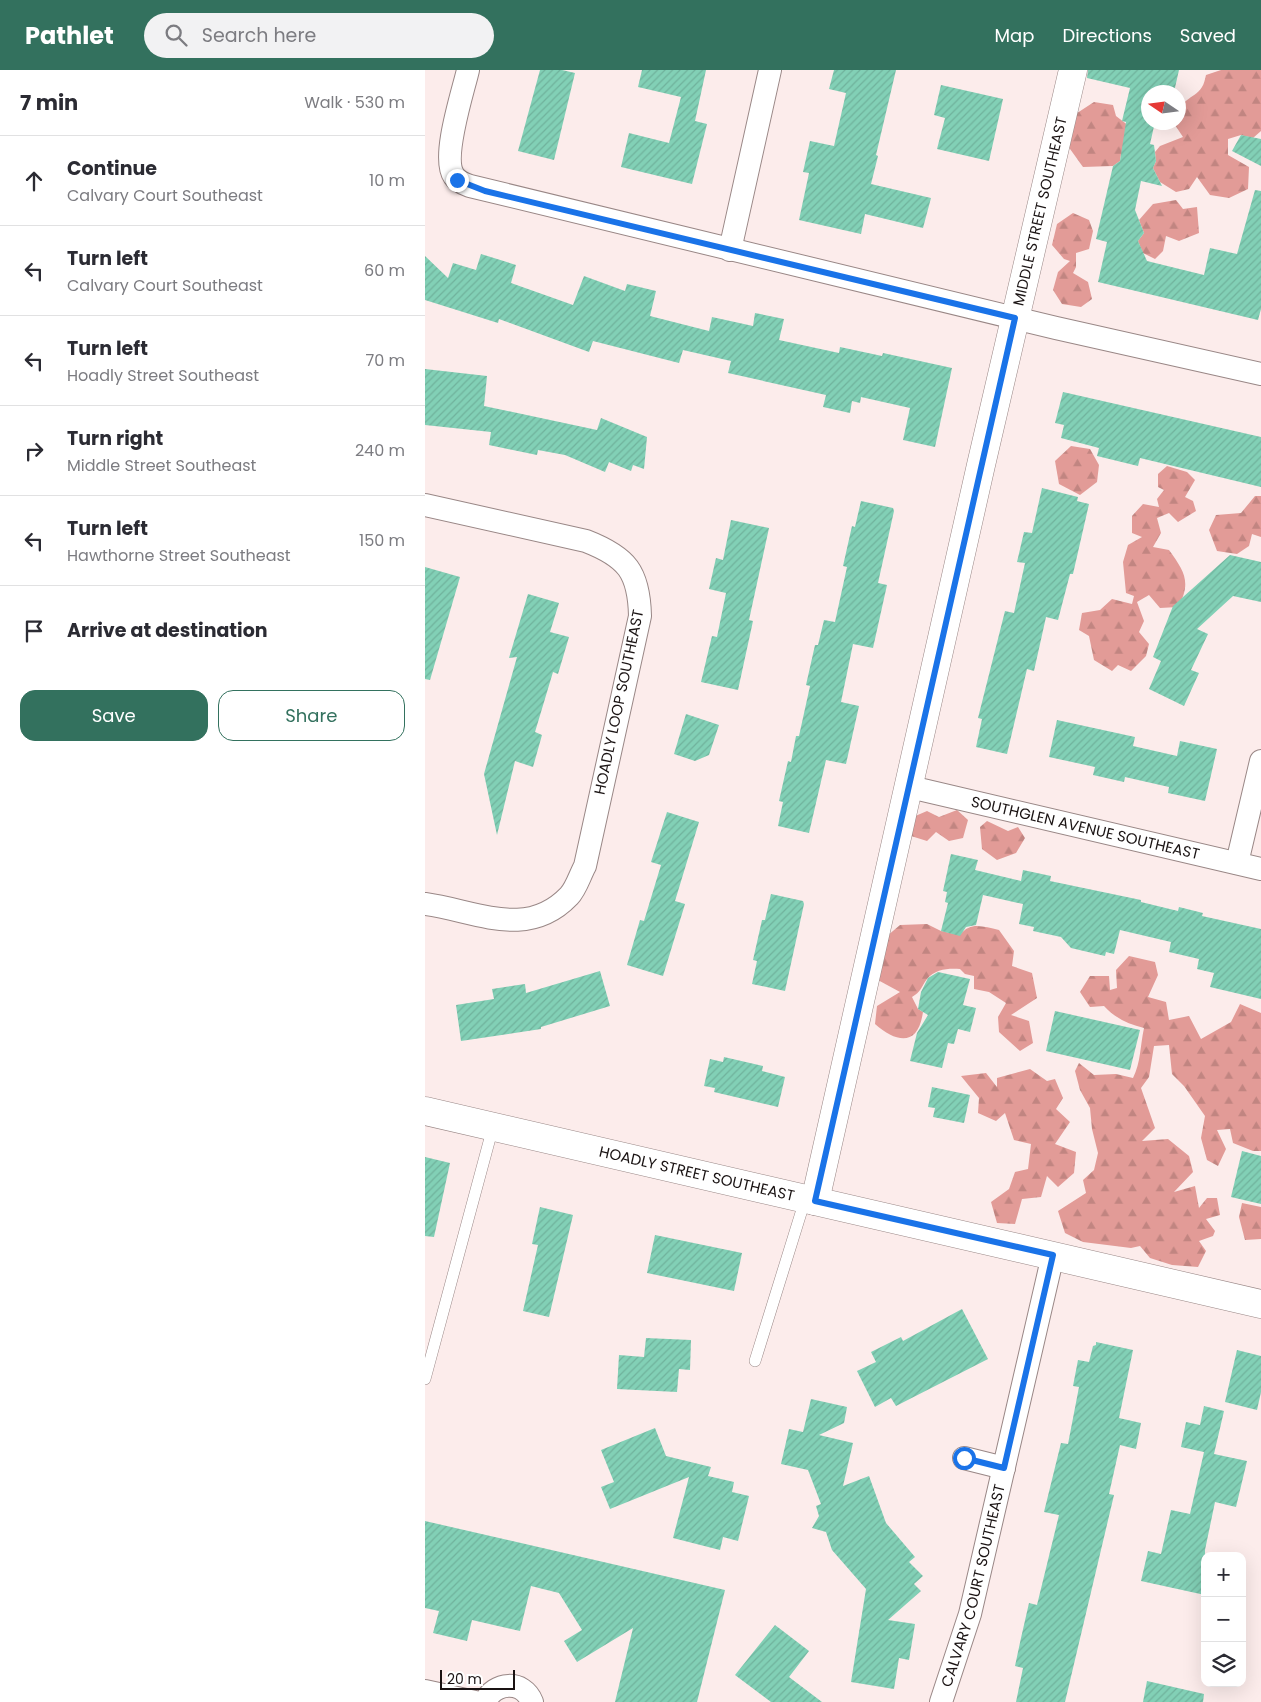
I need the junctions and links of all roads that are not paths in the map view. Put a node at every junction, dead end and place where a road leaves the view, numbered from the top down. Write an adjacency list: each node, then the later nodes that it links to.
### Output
1 (468, 70): 4 (street)
2 (770, 70): 4 (street)
3 (1073, 70): 5 (street, MIDDLE STREET SOUTHEAST)
4 (730, 250): 5 (street)
5 (1015, 318): 6 (street); 9 (street, MIDDLE STREET SOUTHEAST)
6 (1261, 374)
7 (425, 505): 12 (street, HOADLY LOOP SOUTHEAST)
8 (1261, 761): 10 (street)
9 (910, 787): 10 (street, SOUTHGLEN AVENUE SOUTHEAST); 15 (street, MIDDLE STREET SOUTHEAST)
10 (1237, 863): 11 (street, SOUTHGLEN AVENUE SOUTHEAST)
11 (1261, 869)
12 (425, 904)
13 (425, 1111): 14 (street, HOADLY STREET SOUTHEAST)
14 (493, 1127): 15 (street, HOADLY STREET SOUTHEAST); 19 (lane)
15 (810, 1200): 16 (street, HOADLY STREET SOUTHEAST); 18 (lane)
16 (1053, 1255): 17 (street, HOADLY STREET SOUTHEAST); 21 (street, CALVARY COURT SOUTHEAST)
17 (1261, 1304)
18 (755, 1361)
19 (425, 1379)
20 (964, 1458): 21 (street, CALVARY COURT SOUTHEAST)
21 (1004, 1468): 26 (street, CALVARY COURT SOUTHEAST)
22 (425, 1691): 23 (street)
23 (475, 1702)
24 (485, 1702): 25 (street)
25 (532, 1702)
26 (941, 1702)

